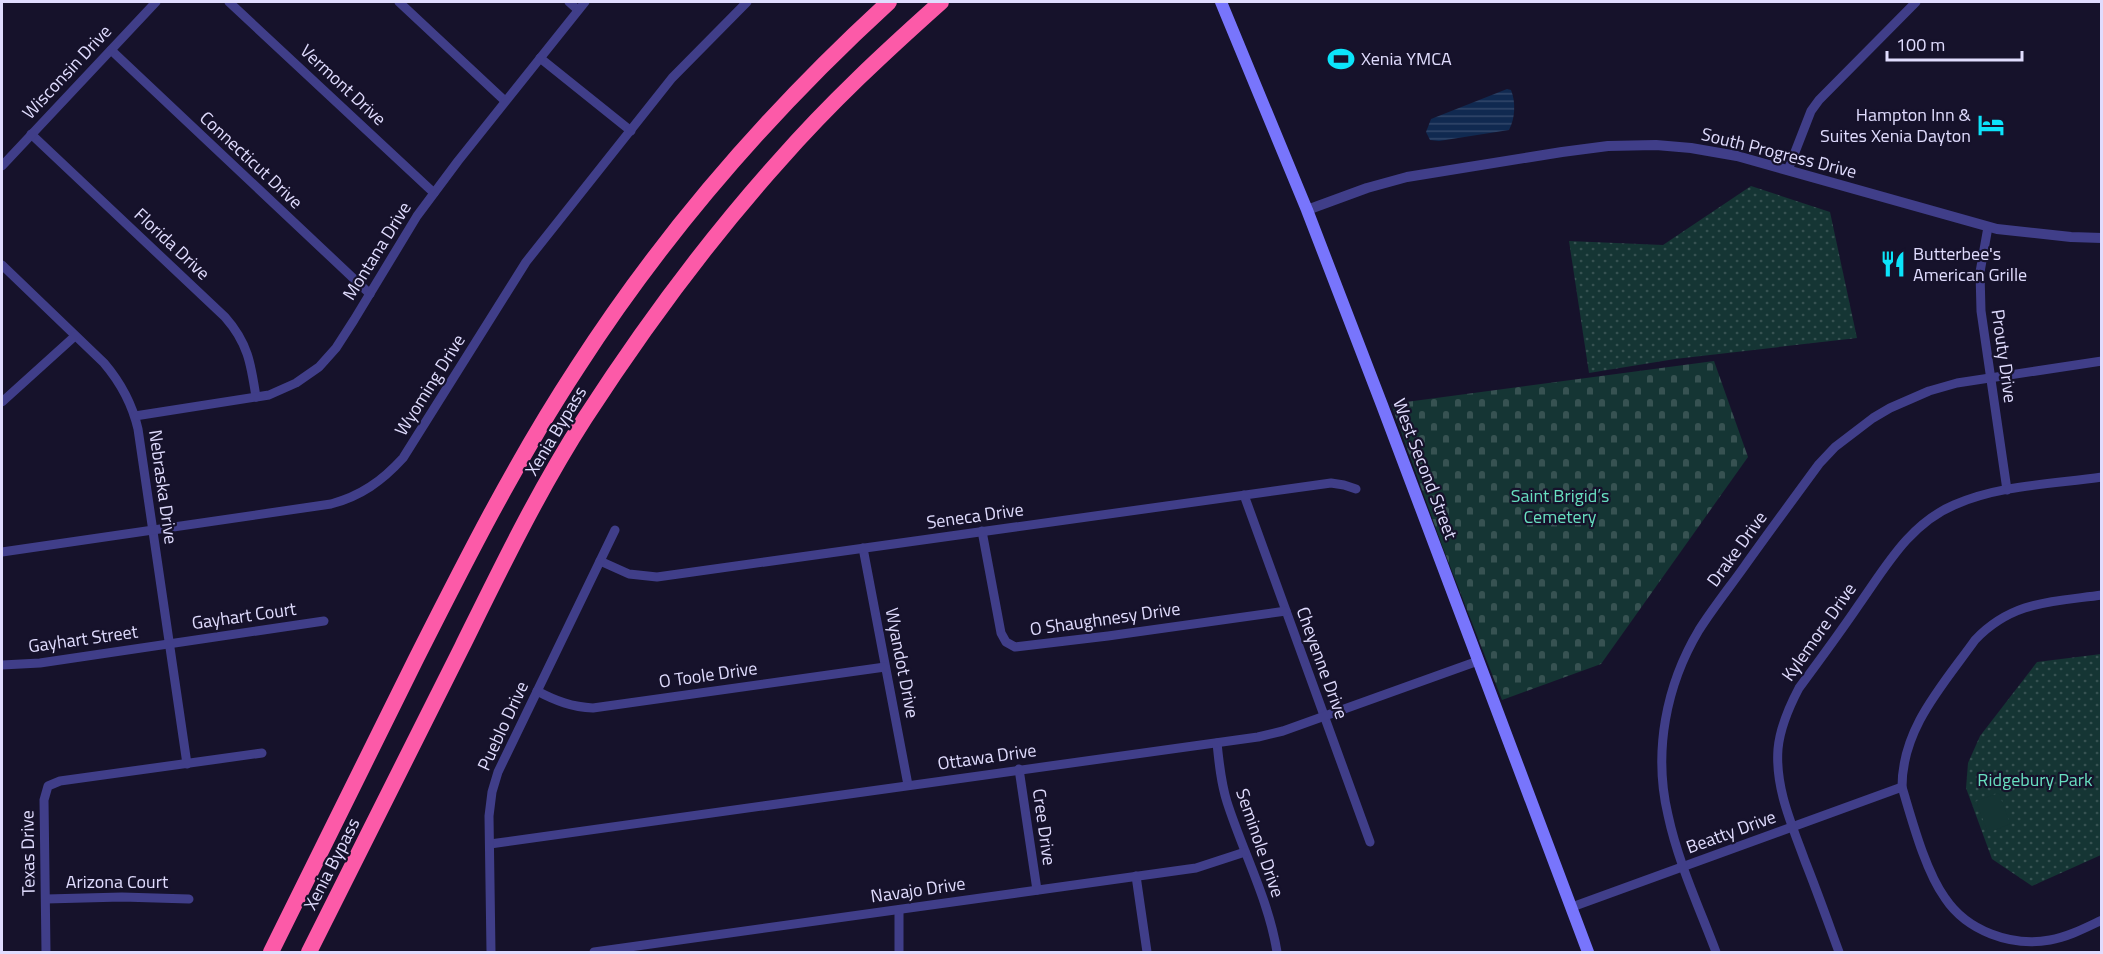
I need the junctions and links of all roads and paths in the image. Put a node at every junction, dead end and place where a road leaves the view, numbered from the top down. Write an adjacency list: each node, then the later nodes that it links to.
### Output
1 (156, 2): 12 (street, Wisconsin Drive)
2 (229, 2): 19 (street, Vermont Drive)
3 (399, 2): 14 (street)
4 (569, 2): 11 (street)
5 (585, 2): 11 (street, Montana Drive)
6 (747, 2): 15 (street, Wyoming Drive)
7 (889, 2): 69 (highway, Xenia Bypass)
8 (941, 2): 70 (highway, Xenia Bypass)
9 (1221, 2): 20 (main road, West Second Street)
10 (1916, 2): 18 (street)
11 (578, 10): 13 (street, Montana Drive)
12 (111, 50): 16 (street, Wisconsin Drive); 24 (street, Connecticut Drive)
13 (540, 58): 14 (street, Montana Drive); 15 (street)
14 (506, 101): 19 (street, Montana Drive)
15 (631, 130): 35 (street, Wyoming Drive)
16 (31, 134): 17 (street, Wisconsin Drive); 28 (street, Florida Drive)
17 (2, 166)
18 (1788, 170): 20 (street, South Progress Drive); 21 (street, South Progress Drive)
19 (434, 194): 24 (street, Montana Drive)
20 (1307, 210): 45 (main road, West Second Street)
21 (1988, 227): 22 (street, South Progress Drive); 27 (street, Prouty Drive)
22 (2102, 238)
23 (2, 265): 25 (street, Nebraska Drive)
24 (370, 294): 28 (street, Montana Drive)
25 (75, 336): 29 (street); 30 (street, Nebraska Drive)
26 (2102, 361): 27 (street, Drake Drive)
27 (1990, 378): 33 (street, Prouty Drive); 60 (street, Drake Drive)
28 (256, 397): 30 (street, Montana Drive)
29 (2, 402)
30 (135, 416): 35 (street, Nebraska Drive)
31 (2102, 477): 33 (street, Kylemore Drive)
32 (1356, 489): 34 (street, Seneca Drive)
33 (2007, 490): 56 (street, Kylemore Drive)
34 (1244, 495): 37 (street, Seneca Drive); 42 (street, Cheyenne Drive)
35 (152, 530): 39 (street, Wyoming Drive); 44 (street, Nebraska Drive)
36 (615, 530): 40 (street, Pueblo Drive)
37 (982, 531): 38 (street, Seneca Drive); 42 (street, O Shaughnesy Drive)
38 (863, 548): 40 (street, Seneca Drive); 47 (street, Wyandot Drive)
39 (2, 552)
40 (600, 561): 48 (street, Pueblo Drive)
41 (2102, 595): 55 (street)
42 (1286, 611): 49 (street, Cheyenne Drive)
43 (324, 621): 44 (street, Gayhart Court)
44 (168, 644): 46 (street, Gayhart Street); 52 (street, Nebraska Drive)
45 (1478, 661): 49 (street, Ottawa Drive); 65 (main road, West Second Street)
46 (2, 665)
47 (885, 666): 48 (street, O Toole Drive); 54 (street, Wyandot Drive)
48 (537, 691): 58 (street, Pueblo Drive)
49 (1324, 716): 50 (street, Ottawa Drive); 57 (street, Cheyenne Drive)
50 (1217, 743): 53 (street, Ottawa Drive); 59 (street, Seminole Drive)
51 (262, 753): 52 (street)
52 (187, 764): 63 (street, Texas Drive)
53 (1019, 769): 54 (street, Ottawa Drive); 62 (street, Cree Drive)
54 (908, 785): 58 (street, Ottawa Drive)
55 (1902, 787): 56 (street, Beatty Drive); 67 (street)
56 (1793, 827): 60 (street, Beatty Drive); 78 (street, Kylemore Drive)
57 (1370, 842)
58 (490, 844): 71 (street, Pueblo Drive)
59 (1245, 852): 61 (street, Navajo Drive); 75 (street, Seminole Drive)
60 (1684, 867): 65 (street, Beatty Drive); 77 (street, Drake Drive)
61 (1136, 876): 62 (street, Navajo Drive); 74 (street)
62 (1037, 890): 66 (street, Navajo Drive)
63 (46, 899): 64 (street, Arizona Court); 68 (street, Texas Drive)
64 (189, 899)
65 (1572, 908): 76 (main road, West Second Street)
66 (898, 910): 72 (street, Navajo Drive); 73 (street)
67 (2102, 920)
68 (46, 952)
69 (271, 952)
70 (311, 952)
71 (491, 952)
72 (594, 952)
73 (899, 952)
74 (1147, 952)
75 (1277, 952)
76 (1588, 952)
77 (1716, 952)
78 (1839, 952)

